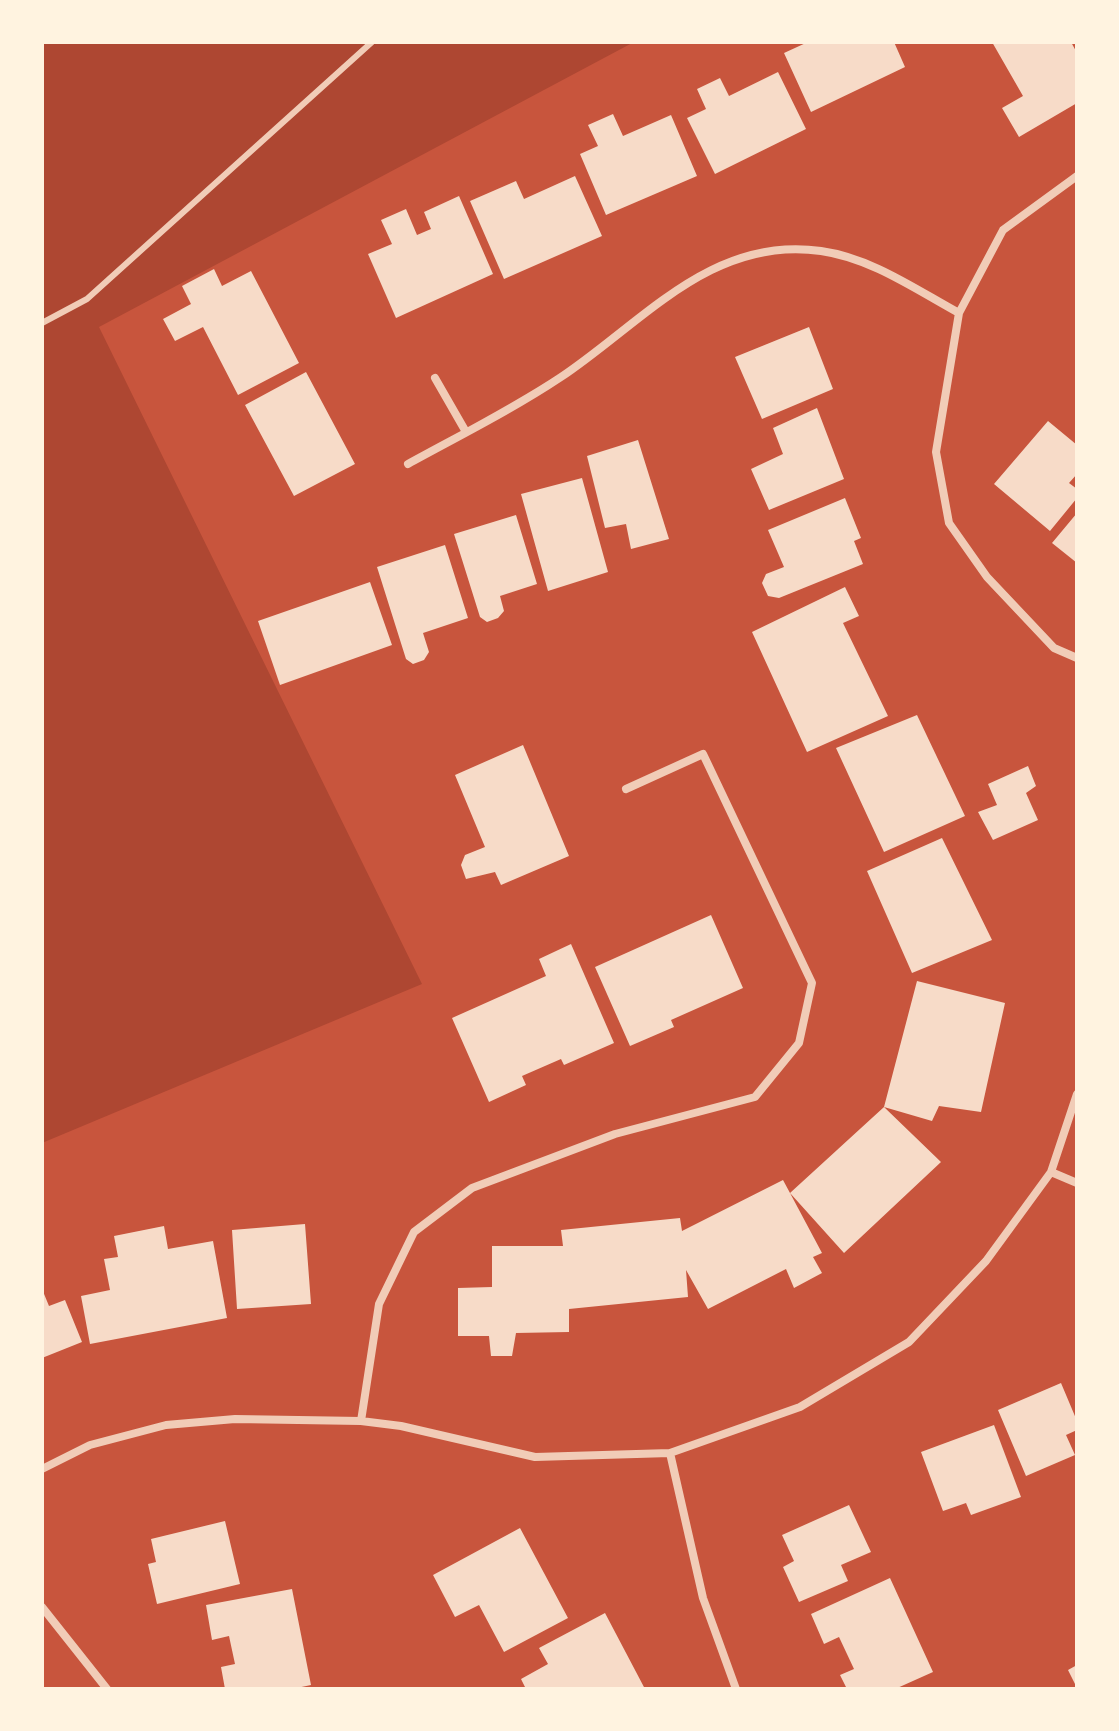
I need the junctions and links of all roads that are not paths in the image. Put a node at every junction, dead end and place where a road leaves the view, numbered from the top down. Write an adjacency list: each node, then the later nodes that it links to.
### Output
1 (372, 42): 4 (lane)
2 (1077, 176): 3 (street)
3 (959, 313): 6 (street); 8 (street)
4 (42, 323)
5 (435, 378): 6 (street)
6 (466, 432): 7 (street)
7 (408, 464)
8 (1077, 658)
9 (626, 789): 13 (street)
10 (1077, 1094): 11 (street)
11 (1051, 1172): 12 (street); 14 (street)
12 (1077, 1183)
13 (361, 1421): 14 (street); 15 (street)
14 (670, 1453): 18 (street)
15 (42, 1469)
16 (42, 1607): 17 (street)
17 (107, 1689)
18 (736, 1689)

